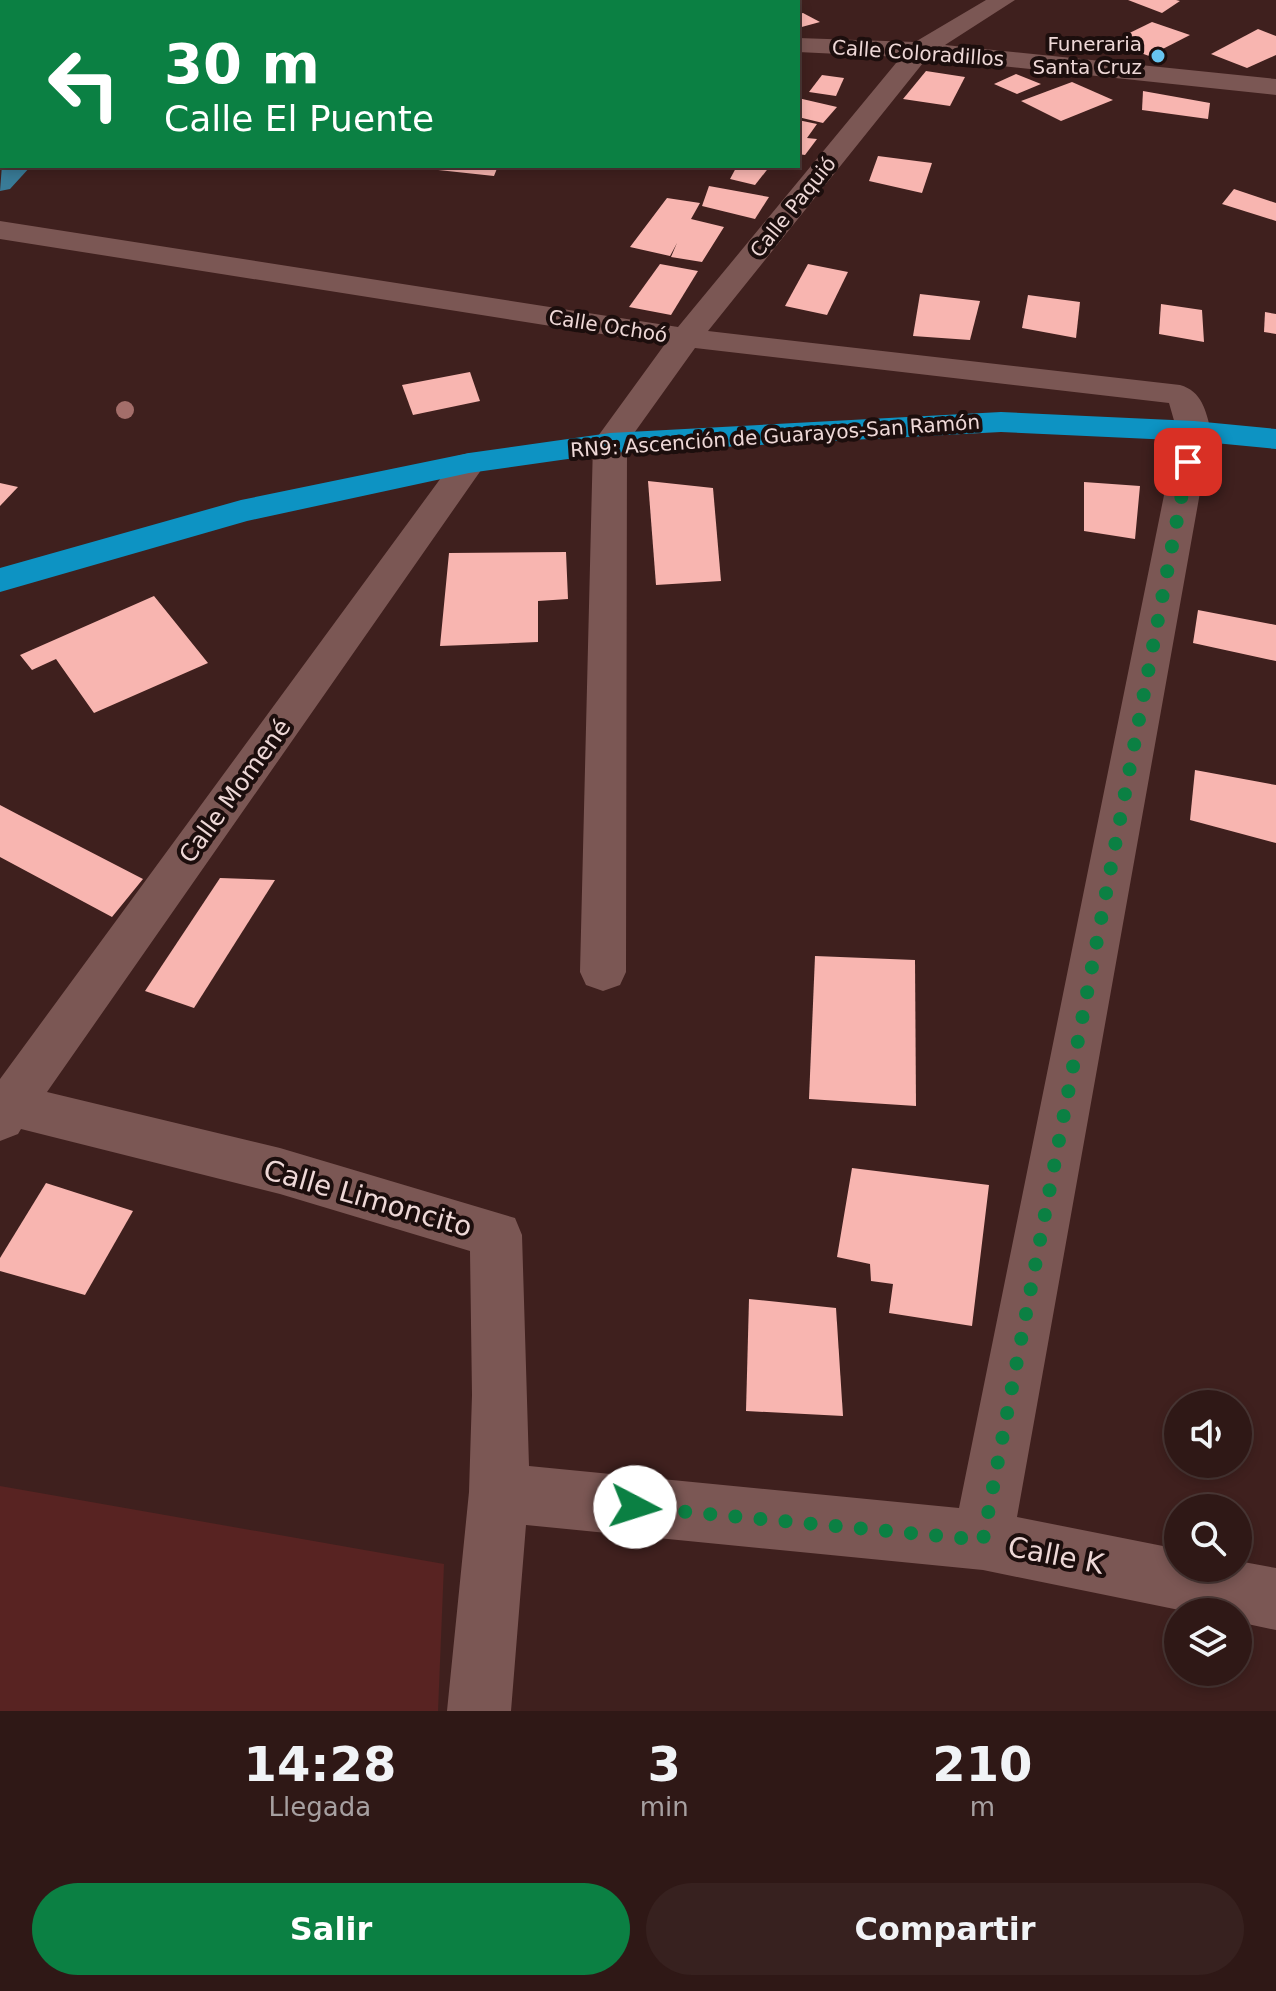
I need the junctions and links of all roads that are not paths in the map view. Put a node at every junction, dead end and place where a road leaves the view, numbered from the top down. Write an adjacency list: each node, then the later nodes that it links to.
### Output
1 (1003, 0): 3 (street, Calle Paquió)
2 (800, 45): 3 (street, Calle Coloradillos)
3 (920, 50): 4 (street, Calle Coloradillos); 8 (street, Calle Paquió)
4 (1276, 87)
5 (15, 168): 6 (main road)
6 (0, 183)
7 (0, 230): 8 (street, Calle Ochoó)
8 (686, 338): 9 (street, Calle Ochoó); 11 (street, Calle Paquió)
9 (1194, 431): 10 (highway, RN9: Ascención de Guarayos-San Ramón); 11 (highway, RN9: Ascención de Guarayos-San Ramón); 17 (street)
10 (1276, 439)
11 (610, 443): 12 (highway, RN9: Ascención de Guarayos-San Ramón); 14 (street)
12 (469, 463): 13 (highway, RN9: Ascención de Guarayos-San Ramón); 15 (street, Calle Momené)
13 (0, 580)
14 (603, 972)
15 (5, 1112): 16 (street, Calle Limoncito)
16 (499, 1493): 17 (street, Calle K); 19 (street, Calle Limoncito)
17 (983, 1540): 18 (street, Calle K)
18 (1276, 1599)
19 (479, 1711)

